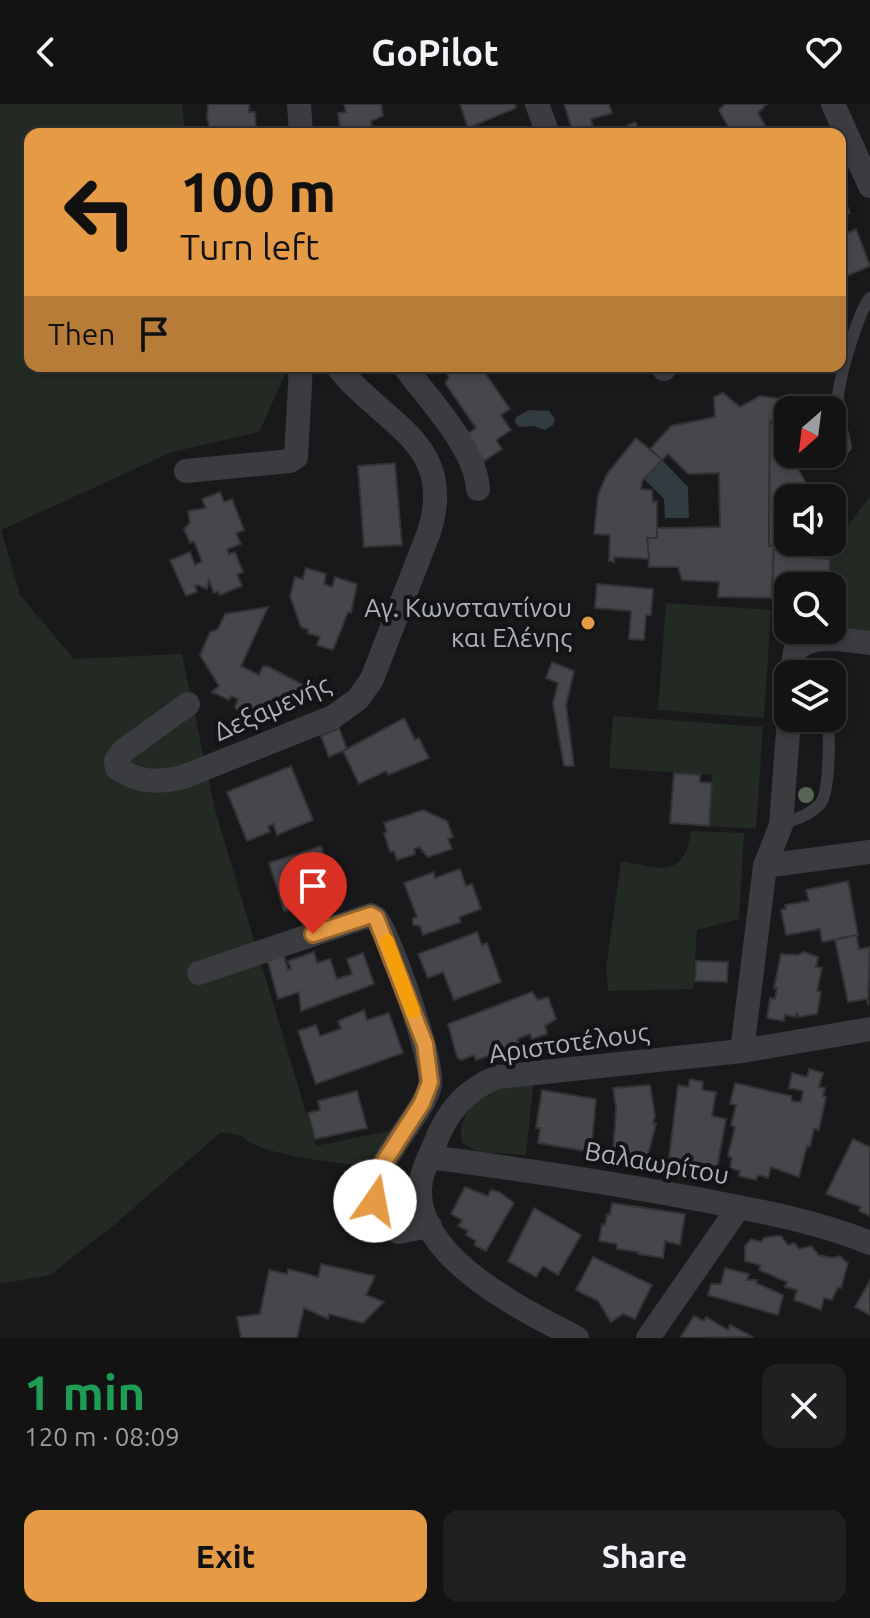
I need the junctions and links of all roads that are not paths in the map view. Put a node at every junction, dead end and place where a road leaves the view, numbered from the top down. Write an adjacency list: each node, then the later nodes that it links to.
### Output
1 (299, 104): 4 (street)
2 (537, 104): 5 (street)
3 (833, 104): 6 (street)
4 (301, 128)
5 (546, 128)
6 (844, 128)
7 (846, 133): 8 (street)
8 (870, 186)
9 (870, 298): 10 (lane)
10 (846, 363)
11 (301, 372): 16 (street)
12 (342, 372): 20 (street, Δεξαμενής)
13 (408, 372): 17 (street)
14 (844, 372): 15 (lane)
15 (838, 396)
16 (186, 471)
17 (478, 489)
18 (870, 643): 19 (street)
19 (794, 660)
20 (188, 704)
21 (788, 732): 23 (street)
22 (827, 732): 23 (lane)
23 (781, 825): 25 (street)
24 (870, 852): 25 (street)
25 (765, 866): 28 (street)
26 (199, 973): 31 (street)
27 (870, 1029): 28 (street, Αριστοτέλους)
28 (742, 1051): 29 (street, Αριστοτέλους)
29 (429, 1157): 30 (street, Βαλαωρίτου); 31 (street, Αριστοτέλους)
30 (739, 1207): 32 (street, Βαλαωρίτου); 34 (street)
31 (430, 1226): 33 (street, Αριστοτέλους)
32 (870, 1243)
33 (577, 1338)
34 (648, 1338)

